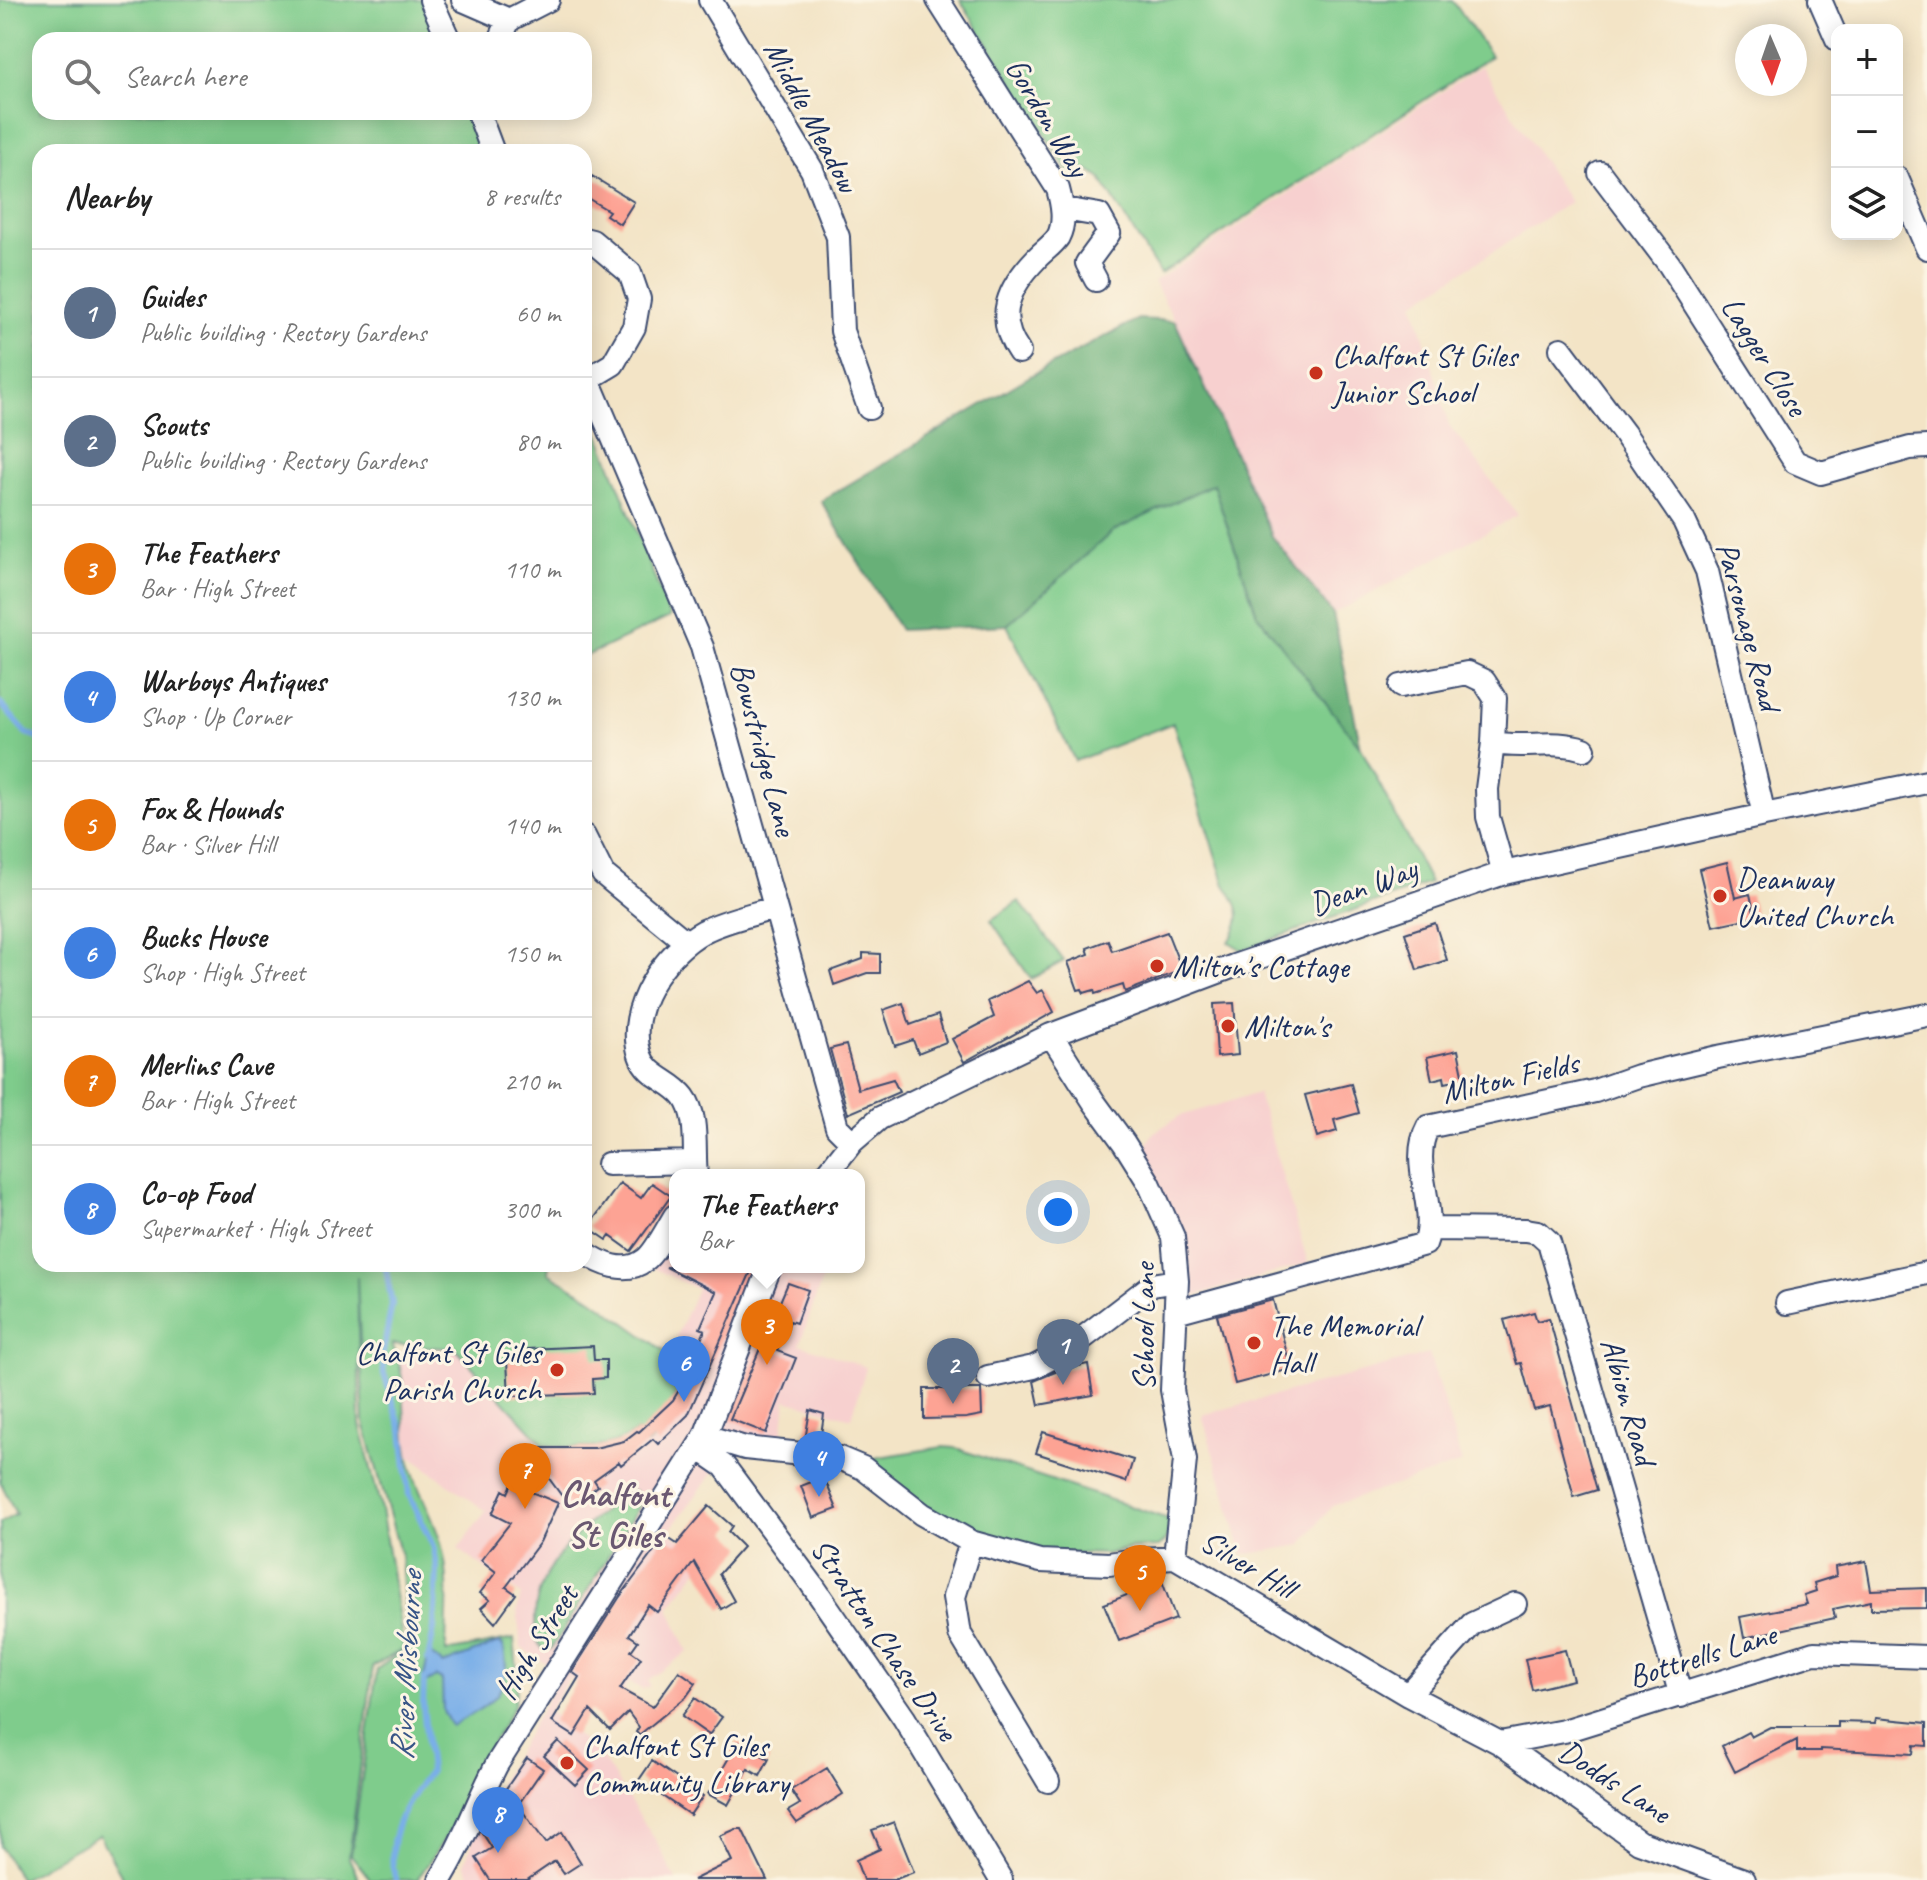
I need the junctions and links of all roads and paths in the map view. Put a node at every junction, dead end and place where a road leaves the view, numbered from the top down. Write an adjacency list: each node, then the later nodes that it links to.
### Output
1 (431, 0): 9 (street)
2 (463, 0): 8 (street)
3 (548, 0): 8 (street)
4 (710, 0): 22 (street, Middle Meadow)
5 (938, 0): 14 (street, Gordon Way)
6 (1820, 0): 7 (street)
7 (1831, 25)
8 (504, 30)
9 (445, 32)
10 (481, 120): 11 (street)
11 (490, 144)
12 (1600, 173): 23 (street, Lagger Close)
13 (1903, 192): 16 (street)
14 (1064, 209): 17 (street); 19 (street, Gordon Way)
15 (592, 241): 20 (street, Bowstridge Lane)
16 (1927, 248)
17 (1096, 280)
18 (1561, 349): 28 (street, Parsonage Road)
19 (1019, 352)
20 (592, 372)
21 (592, 388): 31 (street, Bowstridge Lane)
22 (869, 408)
23 (1927, 447)
24 (1401, 686): 25 (street)
25 (1493, 743): 26 (street); 30 (street)
26 (1584, 749)
27 (1927, 782): 28 (street, Dean Way)
28 (1764, 815): 30 (street, Dean Way)
29 (592, 856): 32 (street)
30 (1504, 873): 34 (street, Dean Way)
31 (774, 908): 32 (street); 35 (street, Bowstridge Lane)
32 (686, 942): 37 (street)
33 (1927, 1015): 40 (street, Milton Fields)
34 (1051, 1035): 35 (street, Dean Way); 44 (street, School Lane)
35 (852, 1142): 38 (street)
36 (608, 1164): 37 (street)
37 (695, 1169)
38 (831, 1169)
39 (669, 1225): 41 (street)
40 (1431, 1229): 46 (street); 54 (street, Albion Road)
41 (592, 1258)
42 (768, 1273): 48 (street, High Street)
43 (1927, 1273): 45 (street)
44 (1177, 1281): 46 (street, School Lane); 47 (street)
45 (1787, 1303)
46 (1176, 1312): 50 (street, School Lane)
47 (988, 1377)
48 (701, 1442): 49 (street, Silver Hill); 57 (street, High Street); 58 (street, Stratton Chase Drive)
49 (971, 1542): 50 (street, Silver Hill); 56 (street)
50 (1175, 1557): 53 (street, Silver Hill)
51 (1515, 1604): 53 (street)
52 (1927, 1657): 54 (street, Bottrells Lane)
53 (1408, 1695): 55 (street, Silver Hill)
54 (1681, 1696): 55 (street, Bottrells Lane)
55 (1500, 1743): 59 (street, Dodds Lane)
56 (1048, 1781)
57 (440, 1880)
58 (1001, 1880)
59 (1744, 1880)

